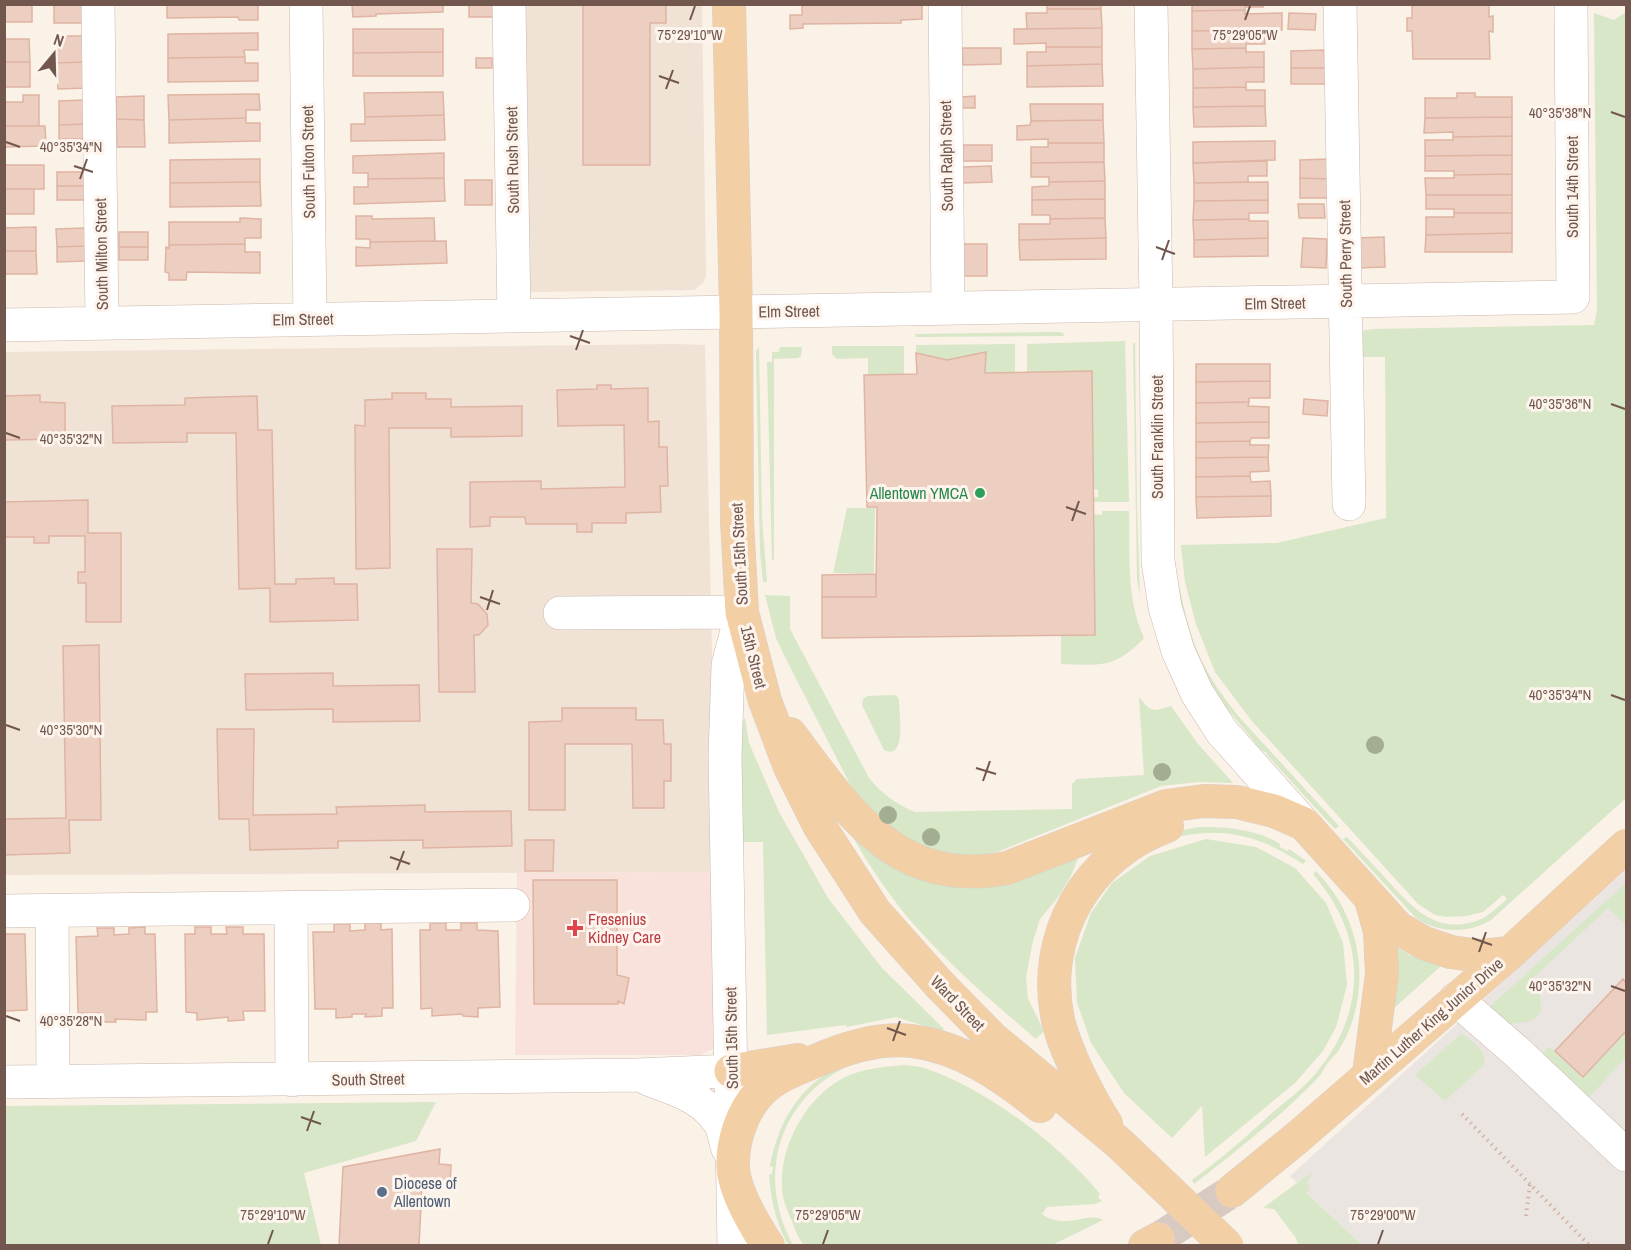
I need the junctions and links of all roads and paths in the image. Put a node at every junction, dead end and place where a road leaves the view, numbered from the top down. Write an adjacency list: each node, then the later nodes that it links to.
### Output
1 (98, 4): 16 (street, South Milton Street)
2 (306, 4): 15 (street, South Fulton Street)
3 (509, 4): 14 (street, South Rush Street)
4 (729, 4): 13 (main road, South 15th Street)
5 (945, 4): 12 (street, South Ralph Street)
6 (1151, 4): 11 (street, South Franklin Street)
7 (1340, 4): 10 (street, South Perry Street)
8 (1570, 4): 9 (street, South 14th Street)
9 (1573, 297): 10 (street, Elm Street)
10 (1346, 302): 11 (street, Elm Street); 18 (street, South Perry Street)
11 (1156, 304): 12 (street, Elm Street); 22 (street, South Franklin Street)
12 (948, 308): 13 (street, Elm Street)
13 (736, 312): 14 (street, Elm Street); 19 (main road, South 15th Street)
14 (514, 316): 15 (street, Elm Street)
15 (310, 319): 16 (street, Elm Street)
16 (102, 323): 17 (street, Elm Street)
17 (4, 325)
18 (1349, 504)
19 (742, 612): 20 (street); 21 (main road, 15th Street); 33 (street, South 15th Street)
20 (560, 613)
21 (765, 701): 22 (main road); 40 (main road, Ward Street)
22 (1304, 824): 24 (main road)
23 (1626, 846): 30 (main road, Martin Luther King Junior Drive)
24 (1327, 849): 25 (main road); 40 (main road)
25 (1370, 896): 30 (main road); 34 (main road)
26 (513, 905): 27 (street)
27 (291, 907): 28 (street); 36 (street)
28 (51, 910): 29 (street); 38 (street)
29 (4, 911)
30 (1510, 953): 31 (main road, Martin Luther King Junior Drive)
31 (1456, 999): 34 (main road, Martin Luther King Junior Drive); 41 (street)
32 (828, 1055): 33 (main road); 40 (main road); 42 (main road)
33 (731, 1071): 35 (street, South Street); 42 (street, South 15th Street)
34 (1369, 1074): 44 (main road, Martin Luther King Junior Drive)
35 (638, 1075): 36 (street, South Street); 42 (street)
36 (292, 1080): 38 (street, South Street)
37 (4, 1082): 38 (street, South Street)
38 (53, 1082)
39 (1462, 1114): 43 (path)
40 (1110, 1151): 48 (main road); 49 (main road, Ward Street, bridge)
41 (1626, 1155)
42 (733, 1168): 46 (street, South 15th Street); 47 (main road)
43 (1530, 1184): 45 (path); 50 (path)
44 (1232, 1191)
45 (1526, 1216)
46 (734, 1245)
47 (768, 1245)
48 (1202, 1245)
49 (1227, 1245)
50 (1590, 1245)

